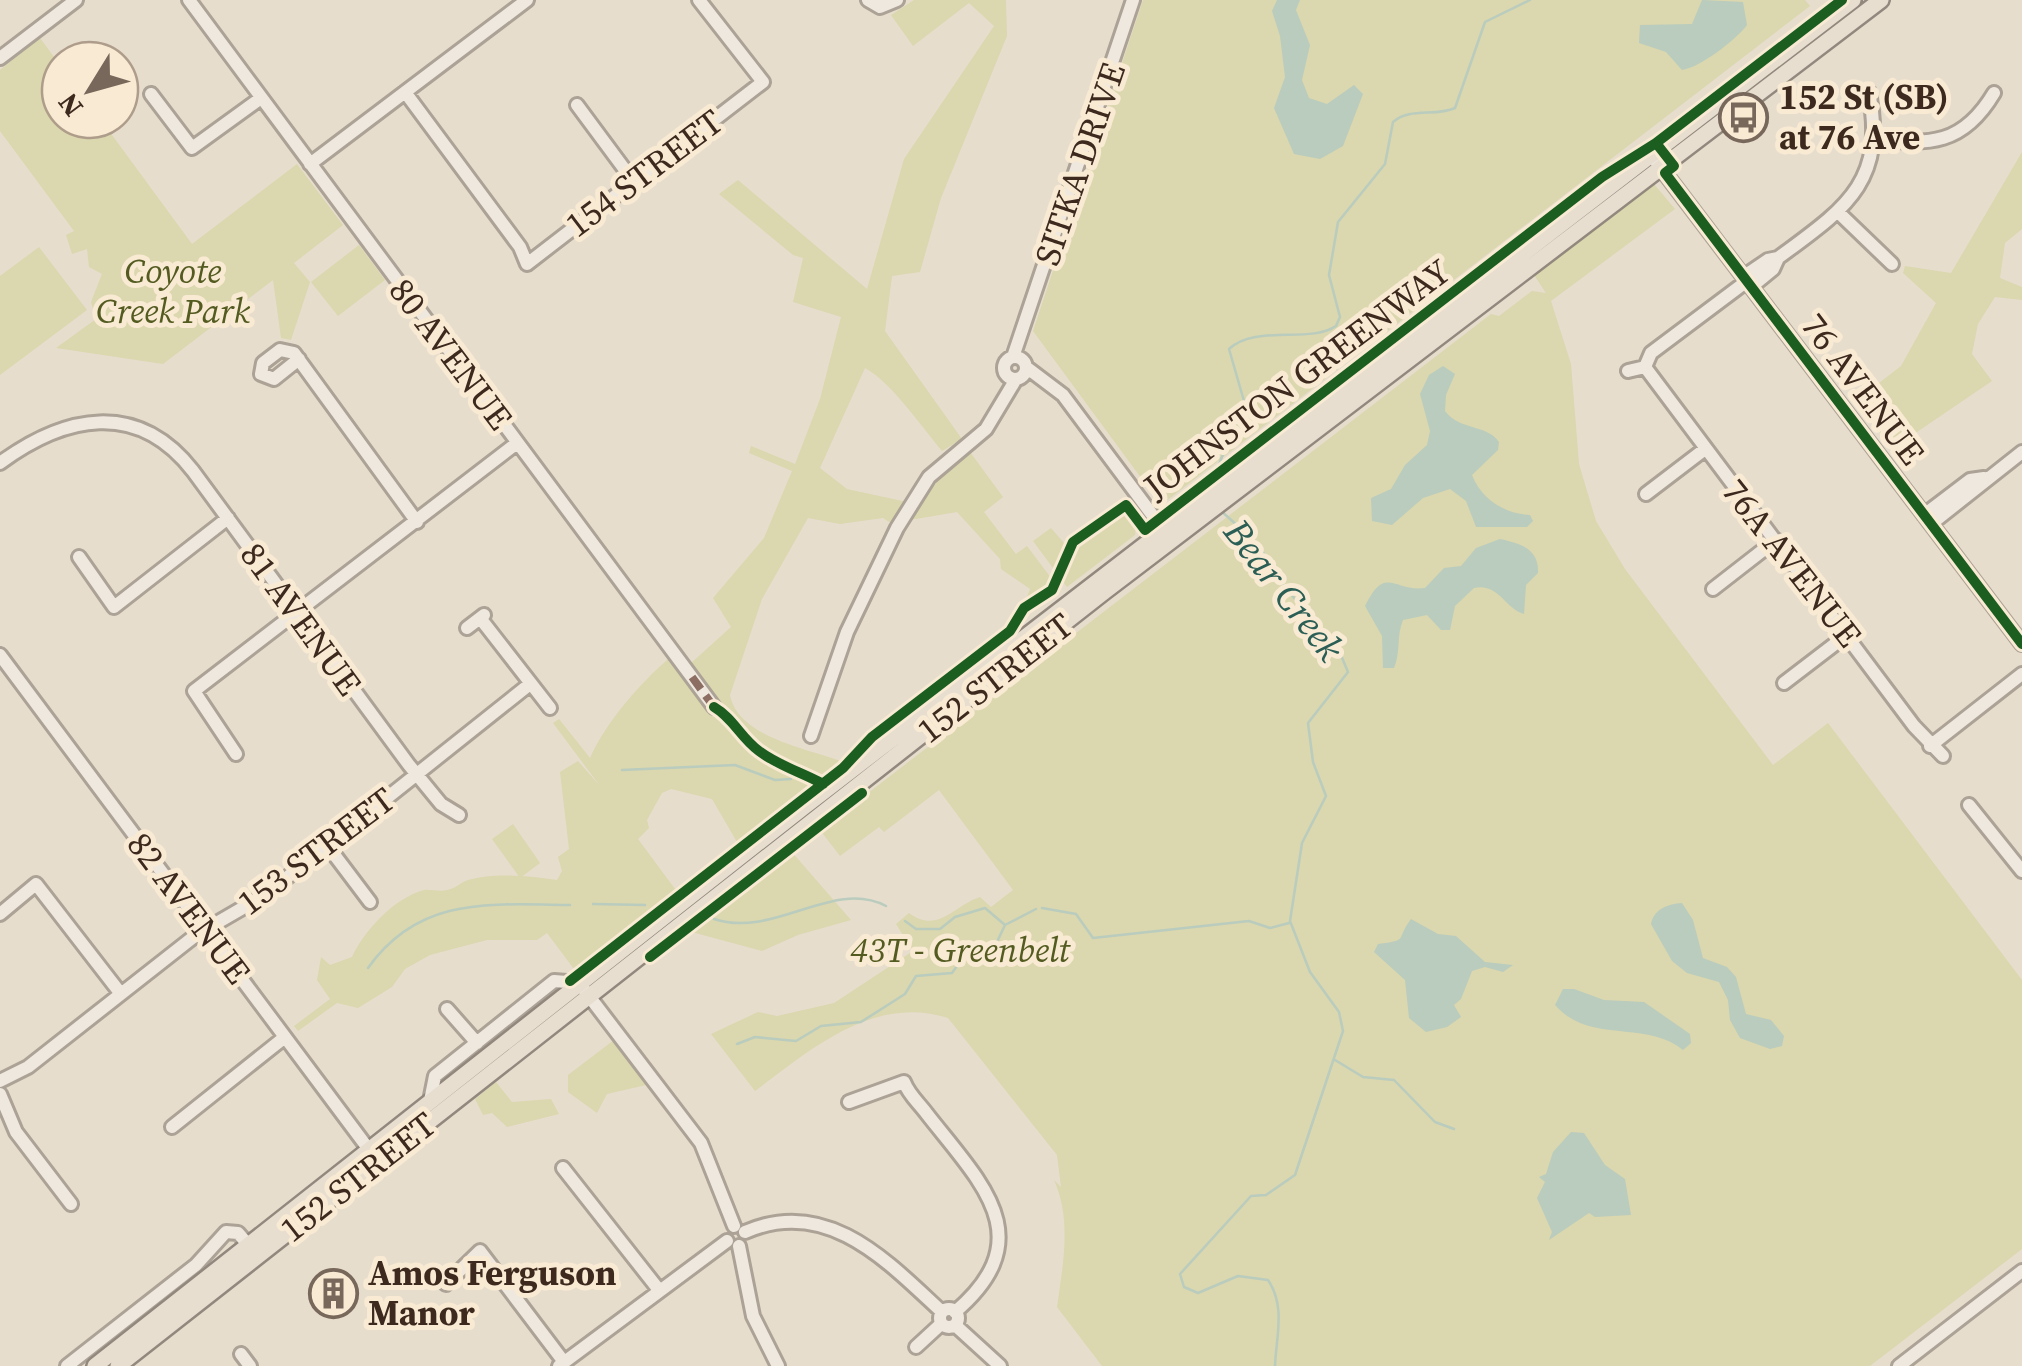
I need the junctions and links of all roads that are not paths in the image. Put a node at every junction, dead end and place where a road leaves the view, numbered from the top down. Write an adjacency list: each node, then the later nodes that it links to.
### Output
1 (76, 0): 10 (street)
2 (189, 0): 15 (street, 80 AVENUE)
3 (526, 0): 11 (street)
4 (699, 0): 20 (street, 154 STREET)
5 (897, 0): 9 (street)
6 (1853, 0): 18 (main road, 152 STREET)
7 (1881, 0): 18 (main road, 152 STREET)
8 (1132, 2): 26 (street, SITKA DRIVE)
9 (871, 3)
10 (0, 58)
11 (405, 92): 19 (street); 20 (street, 154 STREET)
12 (1870, 92): 17 (street)
13 (151, 94): 15 (street)
14 (1994, 94): 17 (street)
15 (261, 98): 19 (street, 80 AVENUE)
16 (577, 106): 20 (street)
17 (1876, 139): 21 (street)
18 (1656, 160): 23 (street, 76 AVENUE); 36 (main road, 152 STREET)
19 (310, 164): 28 (street, 80 AVENUE)
20 (634, 182)
21 (1839, 213): 22 (street); 23 (street)
22 (1892, 264)
23 (1747, 282): 25 (street); 34 (street, 76 AVENUE)
24 (299, 360): 35 (street)
25 (1646, 367): 27 (street); 29 (street, 76A AVENUE)
26 (1018, 369): 36 (street); 50 (street, SITKA DRIVE)
27 (1628, 372)
28 (517, 442): 35 (street); 48 (street, 80 AVENUE)
29 (1705, 449): 32 (street); 37 (street, 76A AVENUE)
30 (2022, 452): 34 (street)
31 (0, 463): 33 (street, 81 AVENUE)
32 (1646, 494)
33 (228, 518): 38 (street); 40 (street, 81 AVENUE)
34 (1927, 519): 43 (street, 76 AVENUE)
35 (417, 522): 40 (street)
36 (1167, 536): 62 (main road, 152 STREET)
37 (1776, 540): 39 (street); 42 (street, 76A AVENUE)
38 (79, 556)
39 (1712, 589)
40 (298, 614): 52 (street); 54 (street, 81 AVENUE)
41 (467, 628): 47 (street)
42 (1848, 634): 46 (street); 51 (street, 76A AVENUE)
43 (2022, 644)
44 (0, 655): 61 (street, 82 AVENUE)
45 (2022, 674): 51 (street)
46 (1784, 683)
47 (530, 684): 49 (street); 54 (street, 153 STREET)
48 (714, 707)
49 (550, 708)
50 (811, 736)
51 (1930, 746): 53 (street, 76A AVENUE)
52 (236, 754)
53 (1943, 756)
54 (416, 773): 56 (street, 81 AVENUE); 57 (street, 153 STREET)
55 (1969, 805): 58 (street)
56 (459, 815)
57 (327, 845): 59 (street); 61 (street, 153 STREET)
58 (2022, 871)
59 (370, 902)
60 (0, 914): 63 (street)
61 (205, 930): 63 (street, 153 STREET); 65 (street, 82 AVENUE)
62 (584, 989): 66 (street); 69 (main road, 152 STREET); 72 (main road, 152 STREET); 75 (street)
63 (121, 994): 67 (street, 153 STREET)
64 (447, 1009): 66 (street)
65 (285, 1037): 71 (street); 72 (street, 82 AVENUE)
66 (476, 1042): 69 (street)
67 (0, 1080)
68 (0, 1094): 74 (street)
69 (430, 1101): 72 (main road, 152 STREET)
70 (849, 1102): 81 (street)
71 (172, 1126)
72 (373, 1155): 77 (main road, 152 STREET)
73 (563, 1168): 80 (street)
74 (71, 1204)
75 (740, 1229): 76 (street); 81 (street)
76 (733, 1243): 80 (street); 87 (street)
77 (253, 1250): 84 (street); 85 (main road, 152 STREET); 86 (main road, 152 STREET)
78 (2022, 1271): 89 (street)
79 (446, 1284): 83 (street)
80 (659, 1290): 83 (street)
81 (948, 1318): 82 (street); 88 (street)
82 (916, 1347)
83 (562, 1364)
84 (67, 1366)
85 (94, 1366)
86 (118, 1366)
87 (778, 1366)
88 (1000, 1366)
89 (1899, 1366)

